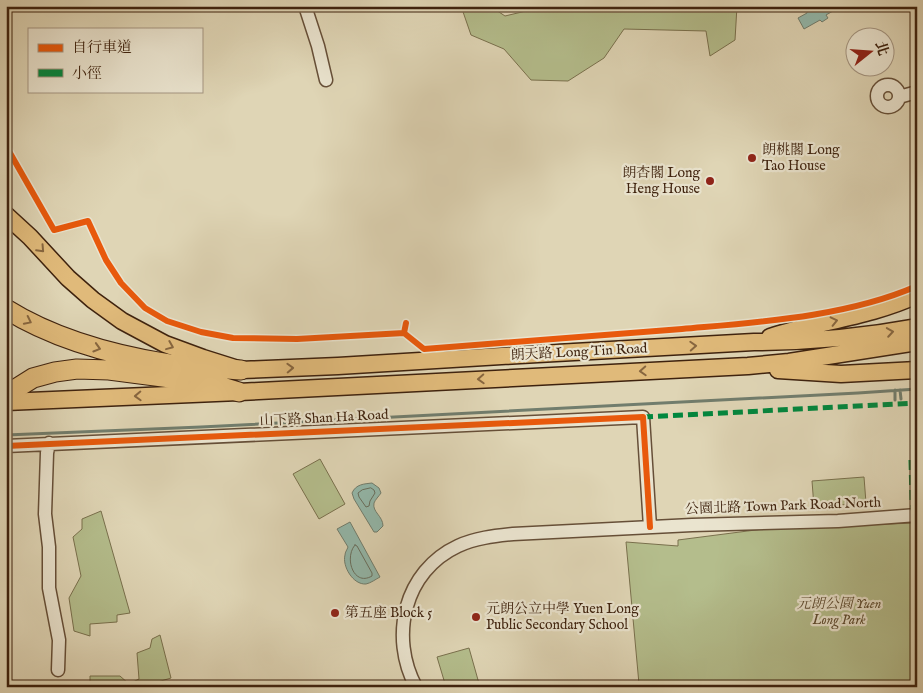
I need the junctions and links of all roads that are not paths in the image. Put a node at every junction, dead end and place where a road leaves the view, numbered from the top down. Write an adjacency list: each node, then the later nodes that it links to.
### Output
1 (304, 6): 2 (street)
2 (326, 80)
3 (917, 92): 4 (street)
4 (899, 97)
5 (6, 216): 12 (main road, 朗天路 Long Tin Road, one-way to 12)
6 (917, 295): 9 (main road, one-way to 6)
7 (6, 309): 12 (highway, one-way to 12)
8 (917, 327): 9 (main road, 朗天路 Long Tin Road, one-way to 8)
9 (754, 342): 12 (main road, 朗天路 Long Tin Road, one-way to 9)
10 (917, 342): 11 (main road, 朗天路 Long Tin Road)
11 (748, 366): 13 (main road); 14 (main road, 朗天路 Long Tin Road, one-way to 14)
12 (242, 370)
13 (917, 370)
14 (239, 392): 15 (highway); 16 (main road, 朗天路 Long Tin Road, one-way to 16)
15 (6, 395)
16 (6, 402)
17 (49, 443): 18 (street, 山下路 Shan Ha Road); 20 (street, 山下路 Shan Ha Road); 21 (street)
18 (6, 446)
19 (917, 515): 20 (street, 公園北路 Town Park Road North)
20 (650, 527): 22 (street, 公園北路 Town Park Road North)
21 (58, 670)
22 (416, 687)

